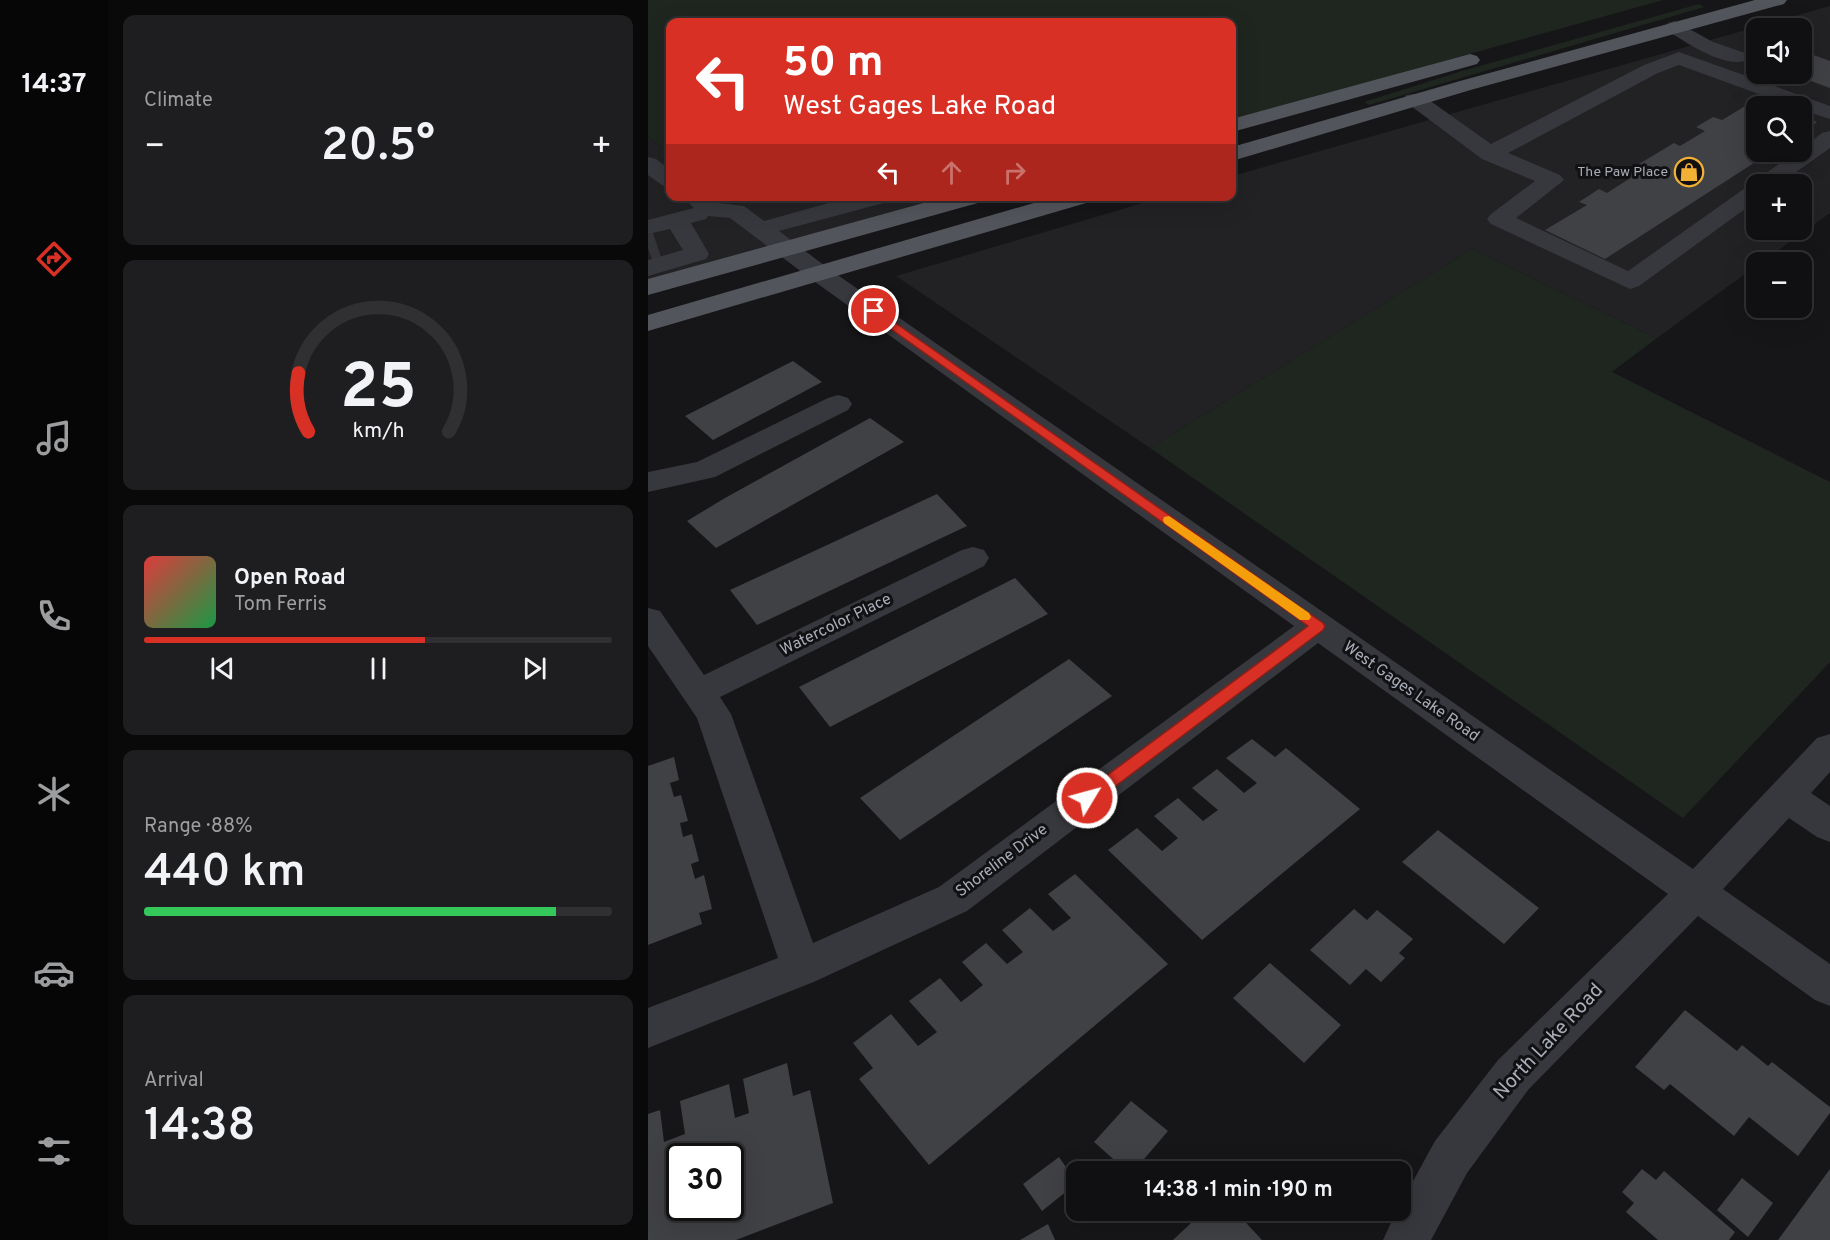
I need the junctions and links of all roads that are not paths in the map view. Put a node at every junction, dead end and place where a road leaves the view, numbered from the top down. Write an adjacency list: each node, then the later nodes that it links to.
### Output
1 (1777, 0): 2 (main road)
2 (1675, 27): 4 (street); 5 (main road)
3 (1493, 54): 7 (main road)
4 (1746, 60)
5 (1414, 100): 9 (main road); 10 (street)
6 (1830, 113): 10 (street)
7 (1236, 125)
8 (1830, 138): 12 (street)
9 (1236, 153)
10 (1490, 154): 14 (street)
11 (648, 164): 13 (street)
12 (1779, 174)
13 (666, 177)
14 (1746, 197)
15 (709, 201): 19 (street); 20 (street, West Gages Lake Road)
16 (864, 201): 20 (street)
17 (945, 201): 22 (main road)
18 (1068, 201): 23 (main road)
19 (682, 228): 21 (street); 21 (street)
20 (760, 229): 22 (street, West Gages Lake Road)
21 (651, 247)
22 (788, 250): 23 (street, West Gages Lake Road); 24 (main road)
23 (820, 274): 25 (main road); 30 (street, West Gages Lake Road)
24 (648, 287)
25 (648, 323)
26 (838, 404): 27 (street)
27 (648, 482)
28 (973, 558): 31 (street, Watercolor Place)
29 (648, 620): 31 (street)
30 (1318, 626): 35 (street, West Gages Lake Road); 36 (street, Shoreline Drive)
31 (698, 693): 36 (street)
32 (1830, 748): 33 (street, North Lake Road)
33 (1786, 796): 34 (street); 35 (street, North Lake Road)
34 (1830, 826)
35 (1696, 892): 37 (street, West Gages Lake Road); 39 (street, North Lake Road)
36 (802, 969): 38 (street, Shoreline Drive)
37 (1830, 987)
38 (648, 1028)
39 (1406, 1240)

